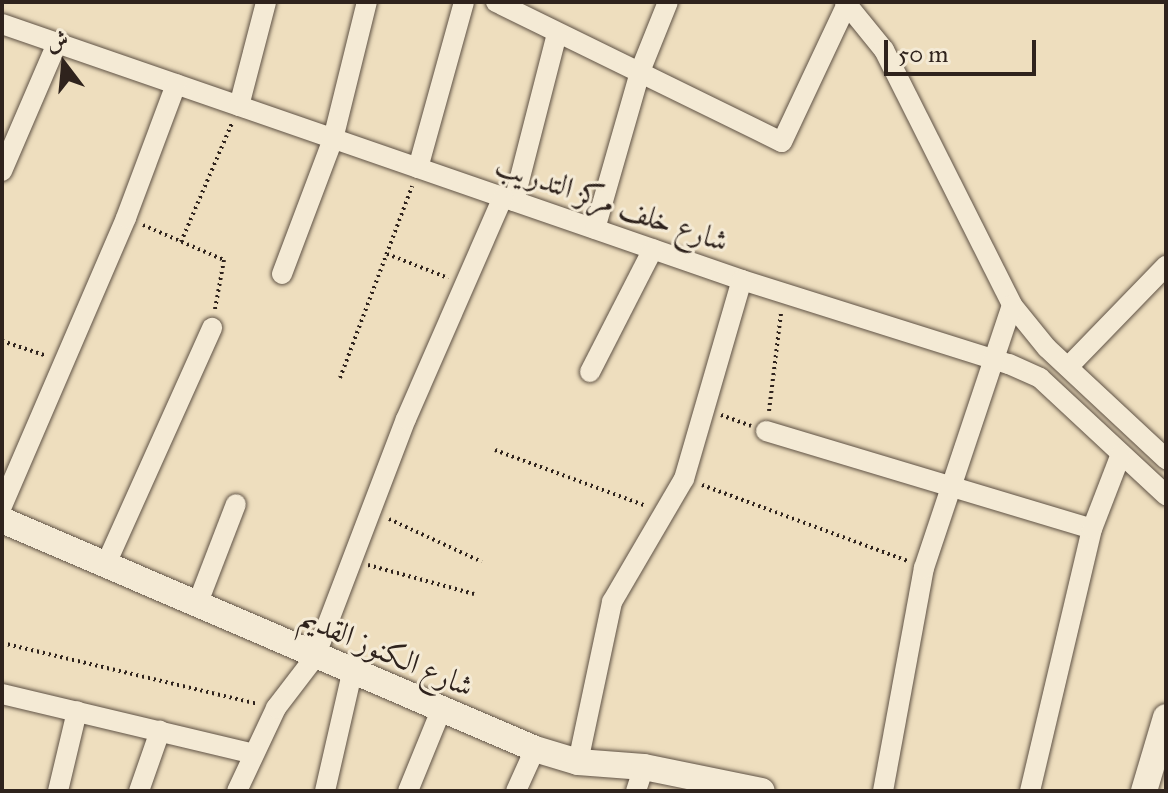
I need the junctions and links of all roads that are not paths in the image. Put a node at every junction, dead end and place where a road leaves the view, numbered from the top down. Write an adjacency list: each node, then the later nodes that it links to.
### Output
1 (266, 2): 12 (street)
2 (367, 2): 13 (street)
3 (464, 2): 14 (street)
4 (496, 2): 8 (street)
5 (668, 2): 10 (street)
6 (846, 3): 10 (street); 22 (street)
7 (2, 24): 9 (street, شارع خلف مركز التدريب)
8 (557, 33): 10 (street); 16 (street)
9 (57, 43): 11 (street, شارع خلف مركز التدريب); 15 (street)
10 (641, 69): 17 (street)
11 (176, 84): 12 (street, شارع خلف مركز التدريب); 33 (street)
12 (239, 106): 13 (street, شارع خلف مركز التدريب)
13 (333, 139): 14 (street, شارع خلف مركز التدريب); 20 (street)
14 (418, 168): 16 (street, شارع خلف مركز التدريب)
15 (2, 171)
16 (508, 199): 17 (street, شارع خلف مركز التدريب); 38 (street)
17 (595, 229): 18 (street, شارع خلف مركز التدريب)
18 (653, 249): 21 (street, شارع خلف مركز التدريب); 26 (street)
19 (1166, 266): 25 (street)
20 (282, 274)
21 (742, 280): 24 (street, شارع خلف مركز التدريب); 47 (street)
22 (1012, 305): 24 (street); 25 (street)
23 (212, 328): 36 (street)
24 (992, 357): 28 (street, شارع خلف مركز التدريب); 30 (street)
25 (1068, 367): 29 (street)
26 (590, 372)
27 (766, 431): 30 (street)
28 (1121, 454): 31 (street, شارع خلف مركز التدريب); 35 (street)
29 (1166, 459)
30 (949, 485): 35 (street); 56 (street)
31 (1166, 495)
32 (236, 504): 37 (street)
33 (2, 506)
34 (2, 520): 36 (street, شارع الكنوز القديم)
35 (1092, 529): 57 (street)
36 (106, 564): 37 (street, شارع الكنوز القديم)
37 (197, 605): 38 (street, شارع الكنوز القديم)
38 (315, 657): 39 (street, شارع الكنوز القديم); 46 (street)
39 (352, 673): 41 (street, شارع الكنوز القديم); 53 (street)
40 (2, 694): 42 (street)
41 (441, 710): 45 (street, شارع الكنوز القديم); 54 (street)
42 (77, 711): 44 (street); 50 (street)
43 (1166, 717): 58 (street)
44 (160, 731): 46 (street); 51 (street)
45 (535, 749): 47 (street, شارع الكنوز القديم); 55 (street)
46 (250, 753): 52 (street)
47 (578, 762): 48 (street, شارع الكنوز القديم)
48 (640, 779): 49 (street, شارع الكنوز القديم)
49 (752, 790)
50 (58, 791)
51 (139, 791)
52 (237, 791)
53 (325, 791)
54 (408, 791)
55 (516, 791)
56 (883, 791)
57 (1030, 791)
58 (1144, 791)

